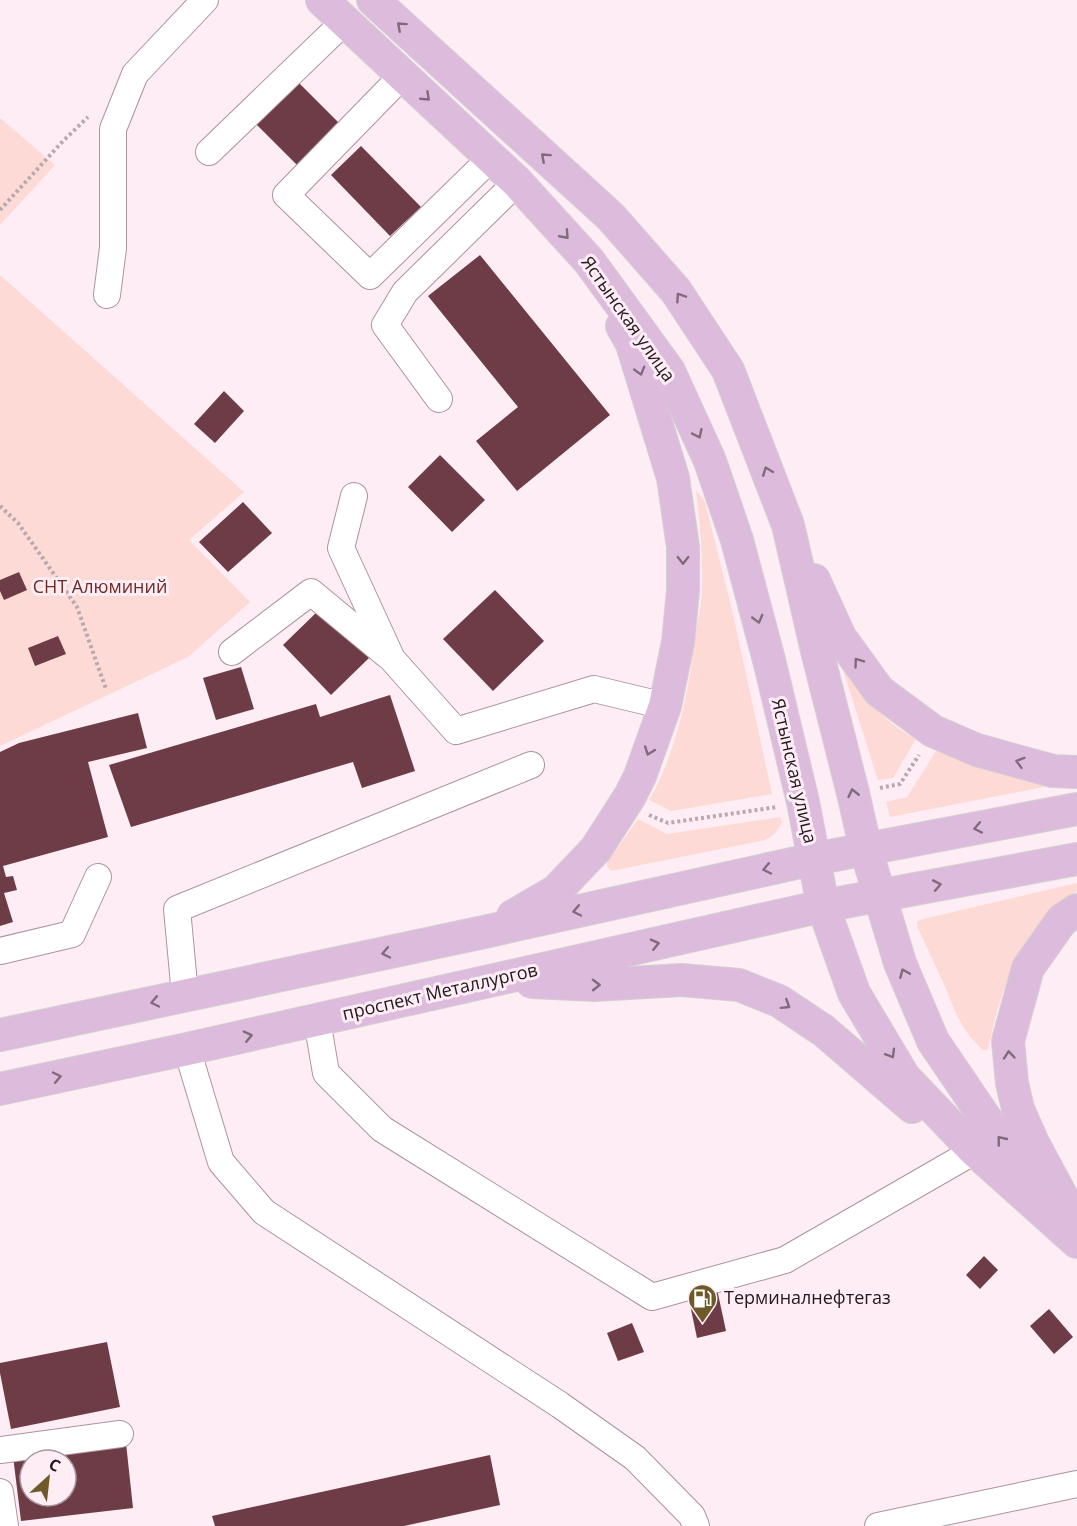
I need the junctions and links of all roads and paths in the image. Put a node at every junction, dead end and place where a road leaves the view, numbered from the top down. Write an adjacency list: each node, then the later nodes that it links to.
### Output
1 (205, 0): 11 (lane)
2 (373, 0): 15 (main road, one-way to 2)
3 (333, 10): 4 (main road, Ястынская улица); 6 (lane)
4 (403, 75): 7 (main road, Ястынская улица, one-way to 7); 7 (lane)
5 (95, 111): 9 (path)
6 (209, 152)
7 (490, 158): 8 (main road, Ястынская улица)
8 (517, 182): 10 (main road, Ястынская улица, one-way to 10); 12 (lane)
9 (0, 210)
10 (589, 261): 19 (main road, one-way to 19); 28 (main road, Ястынская улица, one-way to 28)
11 (107, 295)
12 (439, 399)
13 (354, 496): 17 (lane)
14 (0, 506): 18 (path)
15 (788, 525): 22 (main road, one-way to 15); 27 (main road, one-way to 15)
16 (232, 652): 17 (lane)
17 (392, 659): 19 (lane)
18 (106, 689)
19 (665, 706): 34 (main road, one-way to 34)
20 (922, 750): 23 (path)
21 (531, 765): 37 (lane)
22 (1077, 772)
23 (876, 789)
24 (779, 807): 26 (path)
25 (1077, 809): 27 (main road, one-way to 27)
26 (646, 814)
27 (866, 850): 28 (main road); 31 (main road)
28 (814, 859): 32 (main road, Ястынская улица); 34 (main road, one-way to 34)
29 (1077, 859): 31 (main road, проспект Металлургов, one-way to 29)
30 (98, 877): 35 (lane)
31 (880, 896): 32 (main road, проспект Металлургов); 44 (main road, one-way to 31)
32 (823, 906): 36 (main road, проспект Металлургов, one-way to 32); 45 (main road, Ястынская улица, one-way to 45)
33 (1077, 910): 43 (main road, one-way to 33)
34 (484, 932): 37 (main road, one-way to 37)
35 (0, 951)
36 (495, 980): 38 (main road, проспект Металлургов); 42 (main road, one-way to 42)
37 (185, 995): 39 (main road, one-way to 39)
38 (317, 1020): 40 (main road, проспект Металлургов, one-way to 38); 42 (lane)
39 (0, 1035)
40 (188, 1049): 41 (main road, проспект Металлургов, one-way to 40); 51 (lane)
41 (0, 1089)
42 (964, 1157): 45 (main road)
43 (1077, 1225)
44 (1077, 1235)
45 (1077, 1243)
46 (120, 1434): 47 (lane)
47 (0, 1450)
48 (1077, 1484): 52 (lane)
49 (0, 1492): 50 (lane)
50 (5, 1526)
51 (696, 1526)
52 (878, 1526)

